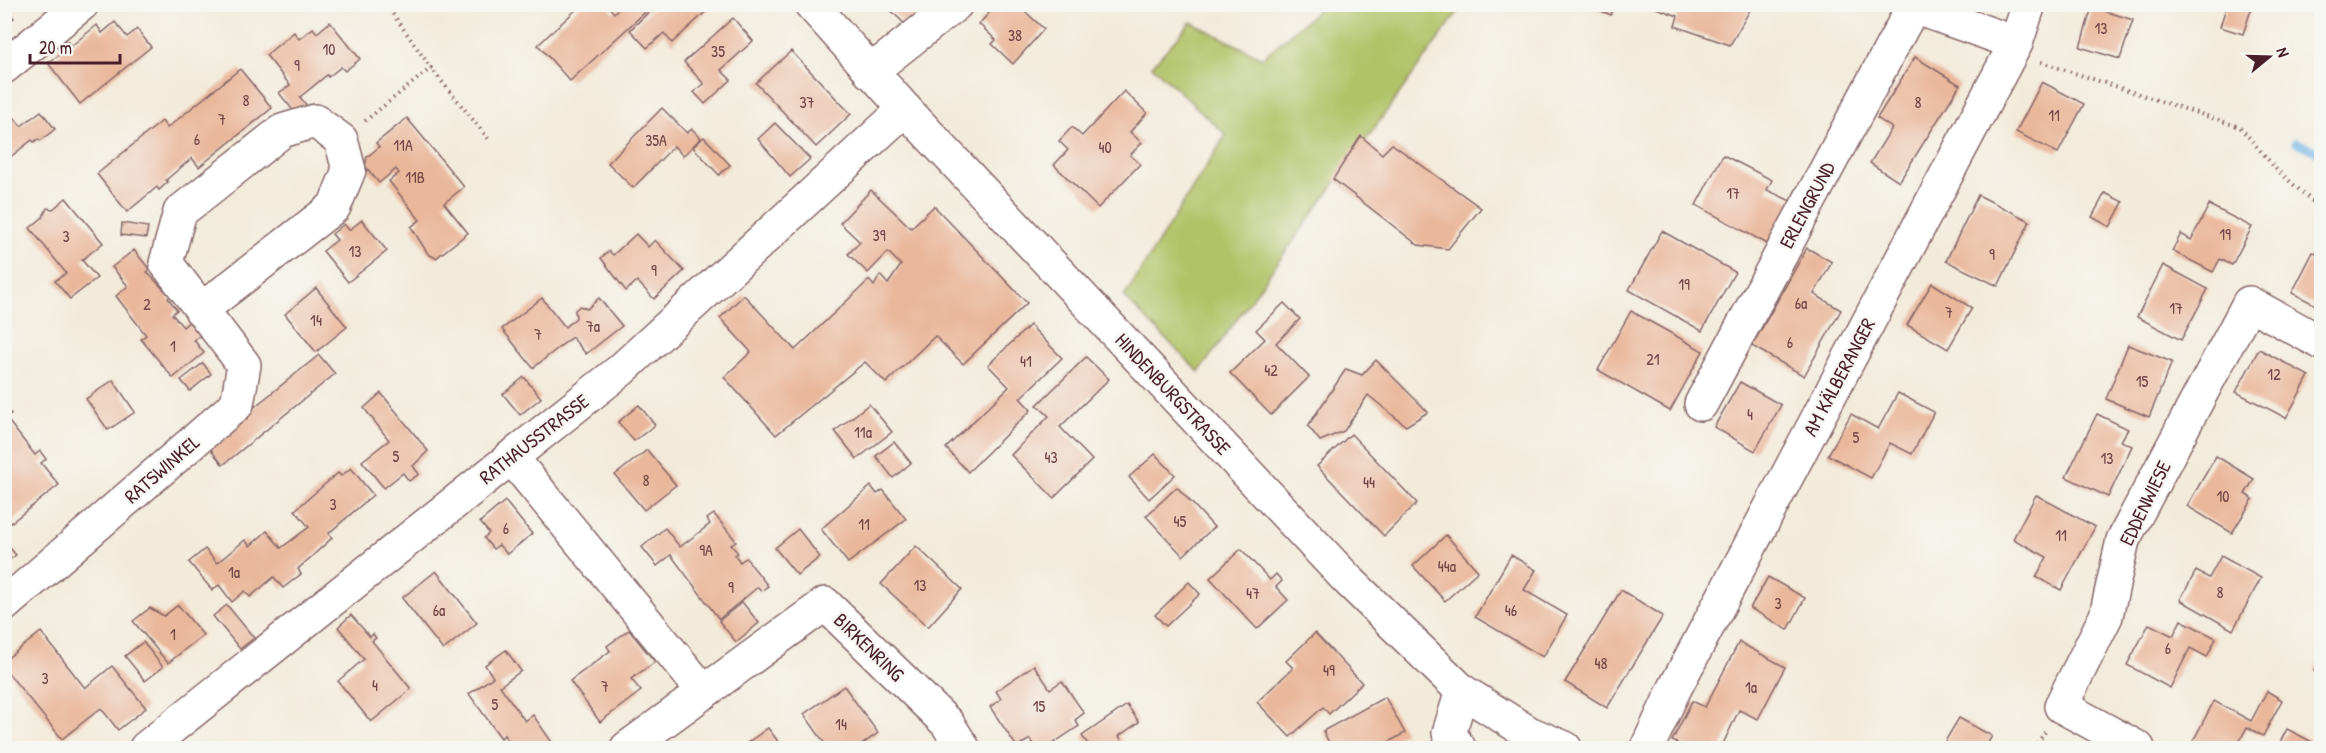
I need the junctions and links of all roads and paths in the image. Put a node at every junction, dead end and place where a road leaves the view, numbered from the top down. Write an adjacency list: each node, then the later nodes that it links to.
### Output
1 (82, 4): 8 (street)
2 (386, 4): 9 (path)
3 (811, 4): 10 (street, HINDENBURGSTRASSE)
4 (956, 4): 10 (street)
5 (2029, 4): 7 (street, AM KÄLBERANGER)
6 (1909, 6): 7 (street, ERLENGRUND); 17 (street, ERLENGRUND)
7 (2014, 48): 14 (path); 27 (street, AM KÄLBERANGER)
8 (4, 67)
9 (431, 68): 12 (path); 13 (path)
10 (870, 72): 11 (street, HINDENBURGSTRASSE)
11 (905, 109): 18 (street, RATHAUSSTRASSE); 20 (street, HINDENBURGSTRASSE)
12 (341, 140): 15 (street); 15 (street, RATSWINKEL)
13 (490, 142)
14 (2322, 210)
15 (201, 310): 19 (street, RATSWINKEL)
16 (2322, 343): 28 (street, EDDENWIESE)
17 (1701, 404)
18 (511, 457): 21 (street); 22 (street, RATHAUSSTRASSE)
19 (4, 605)
20 (1462, 691): 25 (street); 26 (street, HINDENBURGSTRASSE)
21 (704, 692): 23 (street, BIRKENRING); 24 (street, BIRKENRING)
22 (146, 748)
23 (627, 748)
24 (963, 748)
25 (1459, 748)
26 (1565, 748)
27 (1647, 748)
28 (2138, 748)

